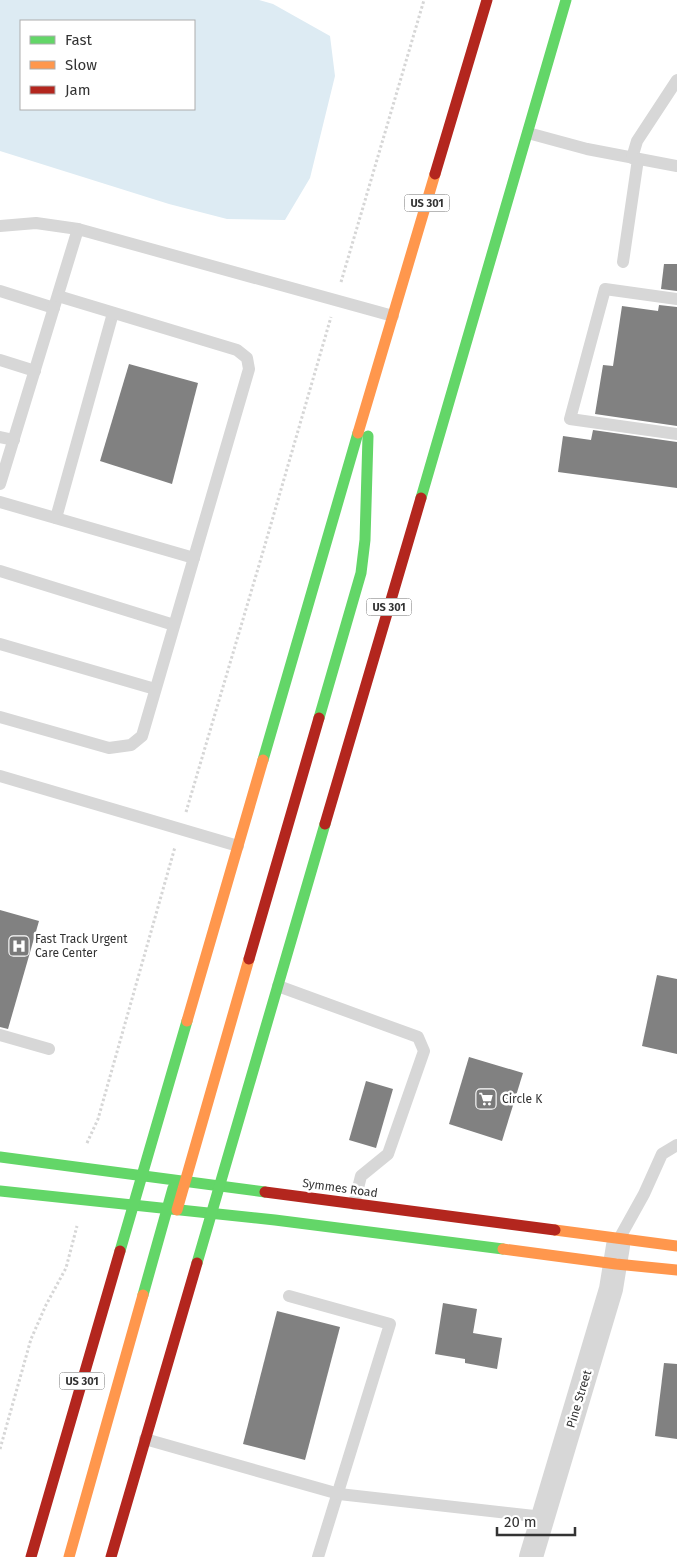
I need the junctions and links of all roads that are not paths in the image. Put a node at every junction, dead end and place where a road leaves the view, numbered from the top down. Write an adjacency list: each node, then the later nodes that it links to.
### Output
1 (487, 0): 16 (main road, US 301)
2 (566, 0): 6 (main road, US 301)
3 (677, 80): 4 (lane)
4 (664, 101): 5 (lane); 7 (lane)
5 (677, 103)
6 (528, 133): 7 (lane); 34 (main road, US 301)
7 (635, 158): 8 (lane); 11 (lane)
8 (677, 166)
9 (0, 226): 10 (lane)
10 (78, 229): 14 (lane); 16 (lane)
11 (623, 262)
12 (0, 291): 14 (lane)
13 (677, 299): 20 (lane)
14 (56, 302): 15 (lane); 18 (lane)
15 (113, 313): 25 (lane); 26 (lane)
16 (393, 316): 19 (main road, US 301)
17 (0, 360): 18 (lane)
18 (35, 371): 22 (lane)
19 (366, 407): 33 (main road, US 301); 40 (main road)
20 (677, 434)
21 (0, 436): 22 (lane)
22 (14, 440): 23 (lane)
23 (0, 484)
24 (0, 502): 25 (lane)
25 (56, 518): 26 (lane)
26 (194, 558): 28 (lane)
27 (0, 571): 28 (lane)
28 (174, 625): 30 (lane)
29 (0, 644): 30 (lane)
30 (155, 689): 31 (lane)
31 (0, 717)
32 (0, 776): 33 (lane)
33 (238, 846): 39 (main road, US 301)
34 (278, 986): 41 (main road, US 301); 43 (lane)
35 (0, 1035): 36 (lane)
36 (49, 1049)
37 (677, 1145): 47 (lane)
38 (0, 1157): 39 (main road, Symmes Road)
39 (143, 1176): 40 (main road, Symmes Road); 44 (main road, US 301)
40 (180, 1181): 41 (main road, Symmes Road); 45 (main road)
41 (219, 1186): 43 (main road, Symmes Road); 46 (main road, US 301)
42 (0, 1190): 44 (main road)
43 (354, 1204): 47 (main road, Symmes Road)
44 (134, 1205): 45 (main road); 55 (main road, US 301)
45 (173, 1209): 46 (main road); 56 (main road)
46 (211, 1213): 49 (main road); 52 (main road, US 301)
47 (619, 1239): 48 (main road, Symmes Road); 49 (street, Pine Street)
48 (677, 1246)
49 (616, 1264): 50 (main road); 54 (street, Pine Street)
50 (677, 1270)
51 (289, 1296): 53 (lane)
52 (145, 1439): 53 (lane); 57 (main road, US 301)
53 (339, 1494): 54 (lane); 58 (lane)
54 (543, 1517): 59 (street, Pine Street)
55 (31, 1557)
56 (69, 1557)
57 (111, 1557)
58 (318, 1557)
59 (531, 1557)

